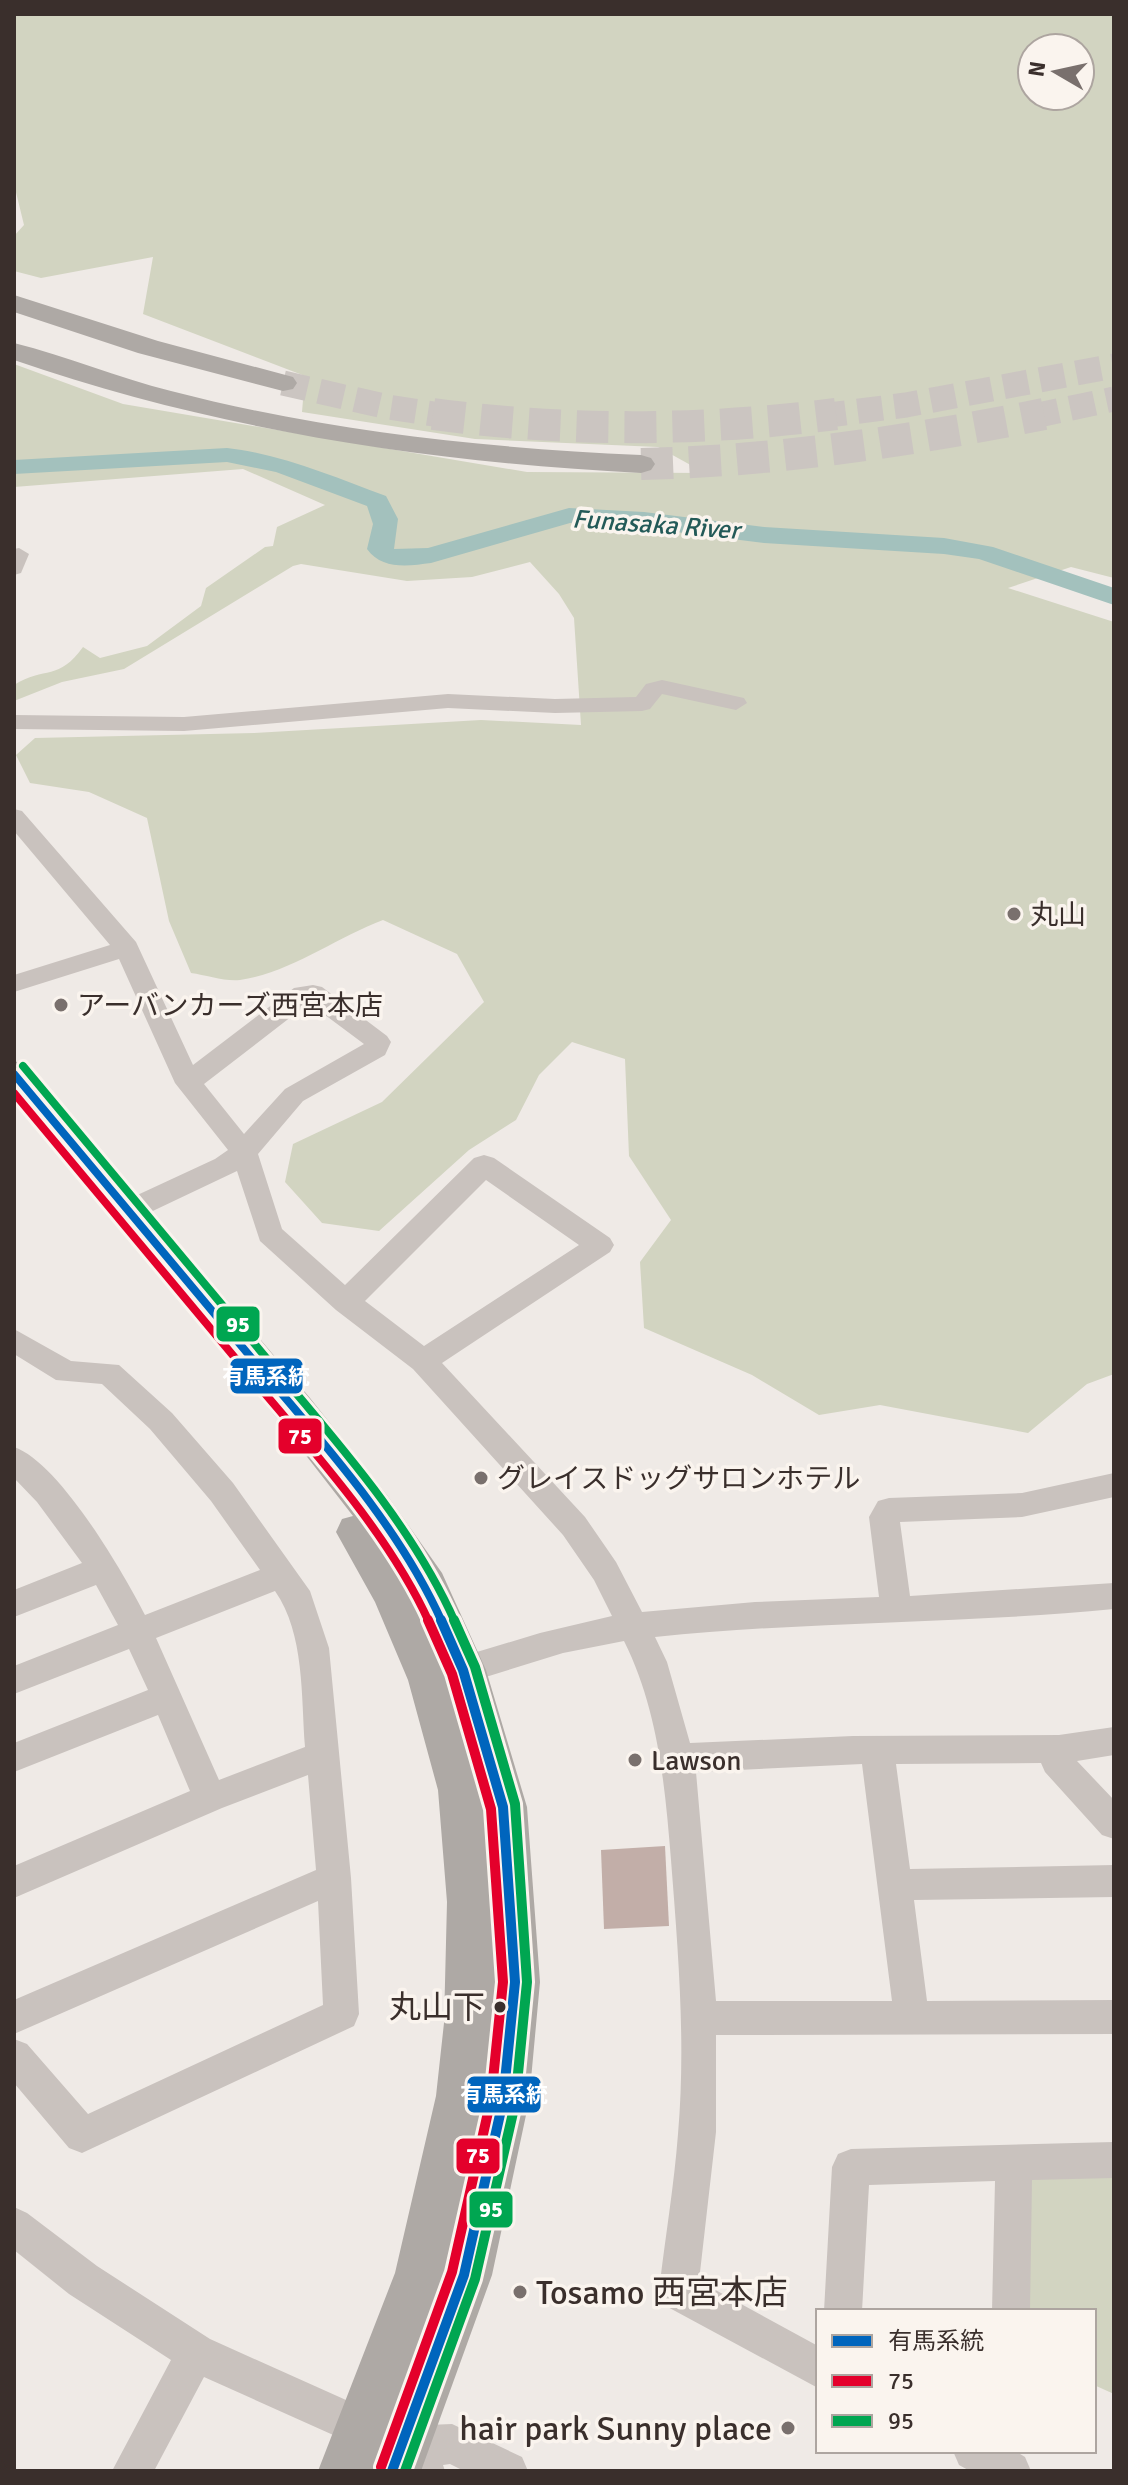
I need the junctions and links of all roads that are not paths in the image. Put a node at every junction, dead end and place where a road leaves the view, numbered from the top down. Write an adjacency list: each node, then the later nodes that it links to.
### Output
1 (14, 284): 3 (highway)
2 (14, 303): 3 (highway)
3 (67, 311): 6 (highway)
4 (14, 335): 7 (highway)
5 (14, 351): 7 (highway)
6 (283, 383)
7 (422, 446): 8 (highway)
8 (641, 464)
9 (736, 703): 10 (street)
10 (14, 722)
11 (14, 816): 12 (street)
12 (127, 948): 13 (street); 15 (street)
13 (14, 984)
14 (14, 1074): 18 (highway)
15 (188, 1083): 17 (street); 17 (street)
16 (14, 1109): 31 (highway)
17 (244, 1152): 18 (street); 19 (street)
18 (128, 1211): 31 (highway)
19 (346, 1302): 21 (street); 21 (street)
20 (14, 1340): 25 (street)
21 (423, 1361): 29 (street)
22 (14, 1459): 24 (street)
23 (1114, 1485): 28 (street)
24 (103, 1568): 27 (street); 30 (street)
25 (282, 1575): 30 (street); 37 (street)
26 (1114, 1596): 28 (street)
27 (14, 1604)
28 (896, 1610): 29 (street)
29 (634, 1626): 31 (street); 39 (street)
30 (137, 1632): 32 (street); 33 (street)
31 (447, 1675): 58 (highway)
32 (14, 1680)
33 (166, 1697): 38 (street); 40 (street)
34 (1114, 1741): 35 (street)
35 (1051, 1749): 36 (street); 41 (street)
36 (877, 1750): 39 (street); 45 (street)
37 (323, 1755): 40 (street); 42 (street)
38 (14, 1758)
39 (677, 1758): 48 (street)
40 (210, 1798): 44 (street)
41 (1114, 1824)
42 (334, 1878): 46 (street); 50 (street)
43 (1114, 1881): 45 (street)
44 (14, 1882)
45 (894, 1885): 49 (street)
46 (14, 2017)
47 (1114, 2017): 49 (street)
48 (699, 2018): 49 (street); 57 (street)
49 (912, 2019)
50 (14, 2056)
51 (1114, 2160): 52 (street)
52 (1014, 2163): 54 (street); 55 (street)
53 (14, 2226): 56 (street)
54 (843, 2309)
55 (1011, 2309)
56 (196, 2353): 58 (street); 59 (street)
57 (816, 2367)
58 (397, 2454): 60 (highway); 61 (street)
59 (132, 2471)
60 (347, 2471)
61 (508, 2471)

